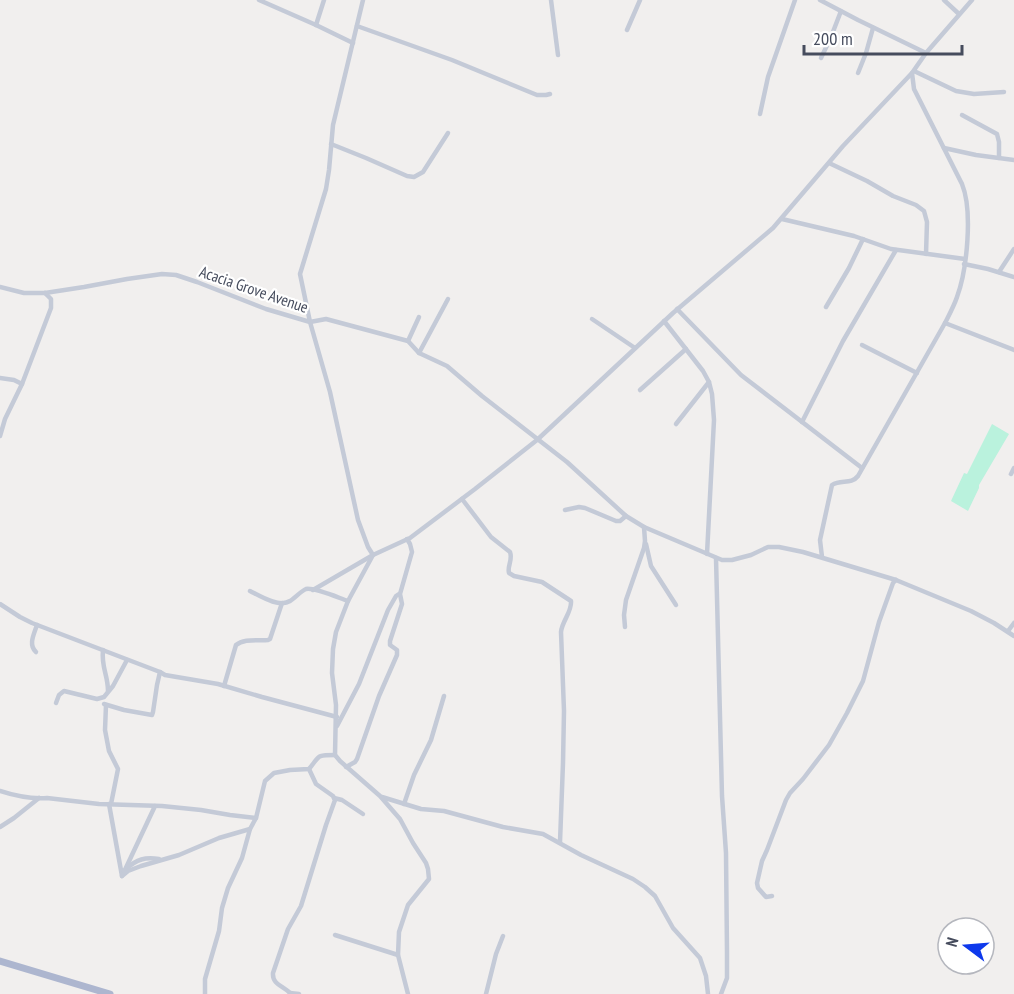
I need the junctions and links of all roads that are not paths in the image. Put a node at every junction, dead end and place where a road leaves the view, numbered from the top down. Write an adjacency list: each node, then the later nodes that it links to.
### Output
1 (259, 0): 12 (street)
2 (324, 0): 12 (street)
3 (363, 0): 13 (street)
4 (551, 0): 18 (street)
5 (640, 0): 15 (street)
6 (795, 0): 24 (street)
7 (820, 0): 10 (street)
8 (944, 0): 11 (street)
9 (972, 0): 11 (street)
10 (841, 11): 14 (street); 19 (street)
11 (959, 14): 17 (street)
12 (316, 25): 16 (street)
13 (357, 26): 16 (street); 23 (street)
14 (873, 28): 17 (street); 21 (street)
15 (627, 30)
16 (352, 43): 27 (street)
17 (926, 54): 20 (street)
18 (558, 55)
19 (821, 58)
20 (913, 72): 22 (street); 28 (street); 31 (street)
21 (858, 73)
22 (1004, 92)
23 (550, 94)
24 (760, 114)
25 (962, 115): 29 (street)
26 (448, 133): 27 (street)
27 (331, 144): 47 (street)
28 (944, 148): 29 (street); 37 (street)
29 (999, 158): 30 (street)
30 (1014, 160)
31 (829, 163): 32 (street); 36 (street)
32 (782, 219): 33 (street); 44 (street)
33 (863, 238): 35 (street); 43 (street)
34 (1014, 249): 38 (street)
35 (896, 250): 36 (street); 61 (street)
36 (926, 254): 37 (street)
37 (965, 261): 38 (street); 49 (street)
38 (999, 272): 39 (street)
39 (1014, 277)
40 (0, 287): 41 (street, Acacia Grove Avenue)
41 (45, 293): 47 (street, Acacia Grove Avenue); 59 (street)
42 (448, 299): 55 (street)
43 (826, 306)
44 (677, 309): 48 (street); 61 (street)
45 (419, 317): 50 (street)
46 (592, 319): 52 (street)
47 (310, 321): 50 (street, Acacia Grove Avenue); 73 (street)
48 (664, 321): 52 (street); 53 (street)
49 (945, 323): 54 (street); 56 (street)
50 (408, 341): 55 (street, Acacia Grove Avenue)
51 (862, 345): 56 (street)
52 (635, 348): 64 (street)
53 (686, 349): 58 (street); 60 (street)
54 (1014, 350)
55 (419, 352): 64 (street, Acacia Grove Avenue)
56 (917, 373): 65 (street)
57 (0, 378): 59 (street)
58 (709, 382): 62 (street); 72 (street)
59 (22, 384): 63 (street)
60 (640, 390)
61 (802, 422): 65 (street)
62 (676, 424)
63 (0, 436)
64 (537, 440): 66 (street); 68 (street, Acacia Grove Avenue)
65 (862, 468): 74 (street)
66 (462, 498): 70 (street); 115 (street)
67 (565, 510): 68 (street)
68 (626, 516): 69 (street)
69 (644, 527): 71 (street); 72 (street)
70 (407, 539): 73 (street); 79 (street)
71 (645, 541): 83 (street); 86 (street)
72 (707, 554): 75 (street)
73 (373, 555): 77 (street); 80 (street)
74 (822, 557): 75 (street); 76 (street)
75 (716, 558): 129 (street)
76 (896, 580): 87 (street); 117 (street)
77 (313, 590): 80 (street); 81 (street)
78 (250, 591): 81 (street)
79 (399, 594): 100 (street); 102 (street)
80 (348, 601): 99 (street)
81 (282, 603): 93 (street)
82 (0, 604): 85 (street)
83 (676, 605)
84 (1014, 623): 87 (street)
85 (37, 625): 89 (street); 90 (street)
86 (625, 627)
87 (1008, 631): 88 (street)
88 (1014, 636)
89 (103, 650): 91 (street); 94 (street)
90 (36, 652)
91 (127, 660): 92 (street); 94 (street)
92 (160, 672): 93 (street); 98 (street)
93 (224, 686): 99 (street)
94 (108, 694): 96 (street)
95 (444, 696): 109 (street)
96 (101, 699): 97 (street); 98 (street)
97 (56, 703)
98 (106, 705): 108 (street)
99 (337, 717): 100 (street)
100 (336, 729): 101 (street)
101 (335, 754): 102 (street); 103 (street)
102 (346, 767): 105 (street)
103 (309, 769): 107 (street); 112 (street)
104 (0, 790): 106 (street)
105 (380, 796): 109 (street); 120 (street)
106 (39, 798): 108 (street); 113 (street)
107 (334, 798): 111 (street); 124 (street)
108 (110, 804): 110 (street); 116 (street)
109 (404, 804): 115 (street)
110 (155, 806): 112 (street); 116 (street)
111 (363, 814)
112 (256, 818): 114 (street)
113 (0, 827)
114 (250, 829): 116 (street); 123 (street)
115 (560, 842): 128 (street)
116 (122, 876)
117 (772, 896)
118 (335, 935): 120 (street)
119 (503, 936): 127 (street)
120 (398, 956): 126 (street)
121 (0, 962): 122 (main road)
122 (110, 994)
123 (205, 994)
124 (290, 994): 125 (street)
125 (299, 994)
126 (408, 994)
127 (486, 994)
128 (708, 994)
129 (721, 994)

